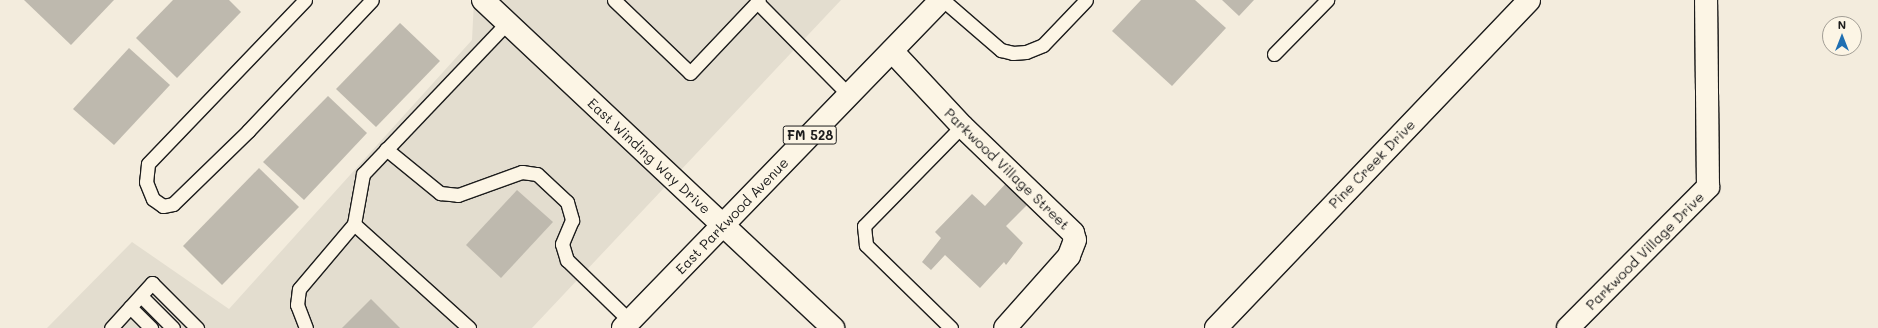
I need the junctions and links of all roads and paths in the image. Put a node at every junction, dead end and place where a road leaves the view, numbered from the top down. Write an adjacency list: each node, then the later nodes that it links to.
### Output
1 (305, 0): 2 (lane)
2 (372, 0)
3 (483, 0): 11 (street, East Winding Way Drive)
4 (614, 0): 10 (lane)
5 (942, 0): 6 (lane); 12 (street, East Parkwood Avenue / FM 528)
6 (1086, 0)
7 (1327, 0): 13 (lane)
8 (1529, 0): 31 (street, Pine Creek Drive)
9 (1706, 0): 32 (street, Parkwood Village Drive)
10 (758, 1): 14 (lane)
11 (507, 23): 16 (lane); 18 (street, East Winding Way Drive)
12 (892, 51): 14 (street, East Parkwood Avenue / FM 528); 15 (street, Parkwood Village Street)
13 (1274, 54)
14 (849, 95): 18 (street, East Parkwood Avenue / FM 528)
15 (962, 126): 29 (lane); 30 (street, Parkwood Village Street)
16 (386, 150): 17 (lane); 21 (lane)
17 (354, 224): 26 (lane); 27 (lane)
18 (723, 225): 21 (street, East Parkwood Avenue / FM 528); 28 (street, East Winding Way Drive)
19 (141, 296): 20 (lane); 24 (lane); 25 (lane)
20 (130, 307): 22 (lane); 23 (lane)
21 (627, 324)
22 (116, 326)
23 (151, 328)
24 (173, 328)
25 (197, 328)
26 (306, 328)
27 (469, 328)
28 (833, 328)
29 (951, 328)
30 (1006, 328)
31 (1216, 328)
32 (1568, 328)

